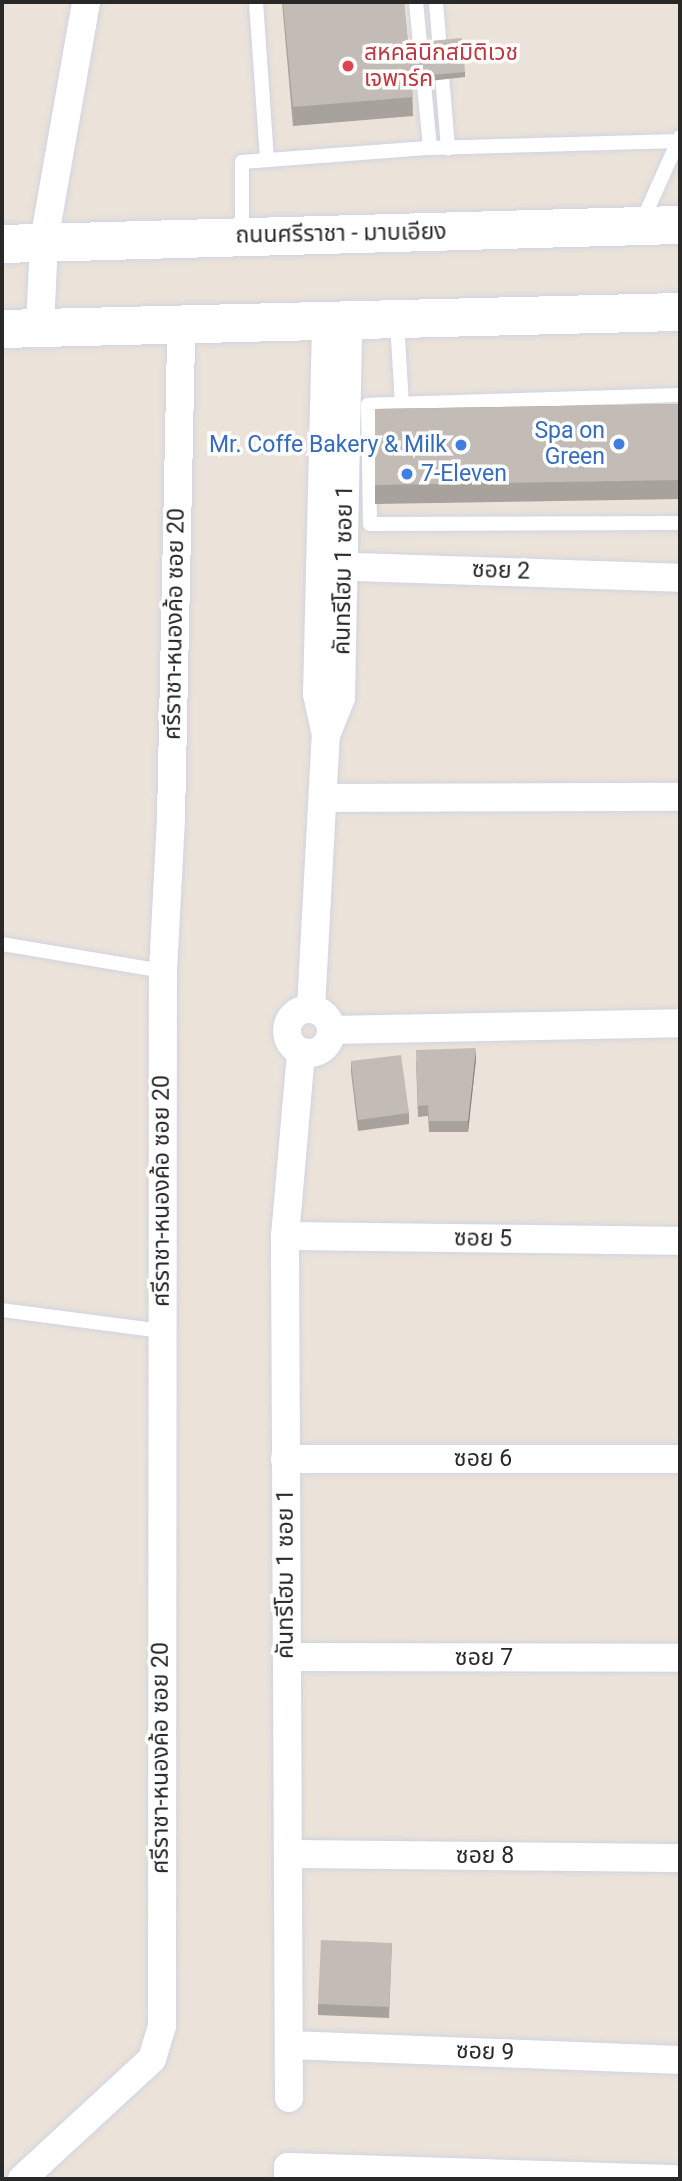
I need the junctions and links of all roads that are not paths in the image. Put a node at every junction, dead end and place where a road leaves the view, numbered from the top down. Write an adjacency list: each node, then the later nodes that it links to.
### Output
1 (86, 2): 12 (street)
2 (256, 2): 8 (lane)
3 (416, 2): 6 (lane)
4 (436, 2): 7 (lane)
5 (679, 139): 7 (lane); 10 (lane)
6 (430, 148): 7 (lane); 8 (lane)
7 (448, 149)
8 (267, 160): 11 (lane)
9 (680, 225): 10 (main road, ถนนศรีราชา - มาบเอียง)
10 (641, 226): 11 (main road, ถนนศรีราชา - มาบเอียง)
11 (242, 236): 12 (main road, ถนนศรีราชา - มาบเอียง)
12 (44, 241): 13 (main road, ถนนศรีราชา - มาบเอียง); 18 (street)
13 (2, 244)
14 (680, 313): 15 (main road)
15 (396, 316): 16 (main road); 21 (lane)
16 (337, 318): 17 (main road); 23 (street, คันทรีโฮม 1 ซอย 1)
17 (181, 321): 18 (main road); 28 (street, ศรีราชา-หนองค้อ ซอย 20)
18 (40, 327): 19 (main road)
19 (2, 329)
20 (680, 396): 21 (lane)
21 (402, 404): 22 (lane)
22 (680, 523)
23 (333, 566): 24 (street, ซอย 2); 26 (street, คันทรีโฮม 1 ซอย 1)
24 (680, 578)
25 (680, 797): 26 (street)
26 (323, 798): 29 (street, คันทรีโฮม 1 ซอย 1)
27 (2, 944): 28 (lane)
28 (163, 971): 36 (street, ศรีราชา-หนองค้อ ซอย 20)
29 (311, 1008): 31 (street); 32 (street)
30 (680, 1023): 31 (street)
31 (331, 1030): 32 (street)
32 (302, 1052): 33 (street, คันทรีโฮม 1 ซอย 1)
33 (285, 1236): 34 (street, ซอย 5); 37 (street, คันทรีโฮม 1 ซอย 1)
34 (680, 1241)
35 (2, 1310): 36 (lane)
36 (161, 1331): 47 (street, ศรีราชา-หนองค้อ ซอย 20)
37 (285, 1459): 38 (street, ซอย 6); 39 (street, คันทรีโฮม 1 ซอย 1)
38 (680, 1459)
39 (287, 1657): 40 (street, ซอย 7); 41 (street, คันทรีโฮม 1 ซอย 1)
40 (680, 1658)
41 (289, 1854): 42 (street, ซอย 8); 43 (street, คันทรีโฮม 1 ซอย 1)
42 (680, 1858)
43 (290, 2045): 44 (street, ซอย 9); 45 (street, คันทรีโฮม 1 ซอย 1)
44 (680, 2060)
45 (289, 2098)
46 (288, 2173): 48 (street)
47 (22, 2179)
48 (674, 2179)

